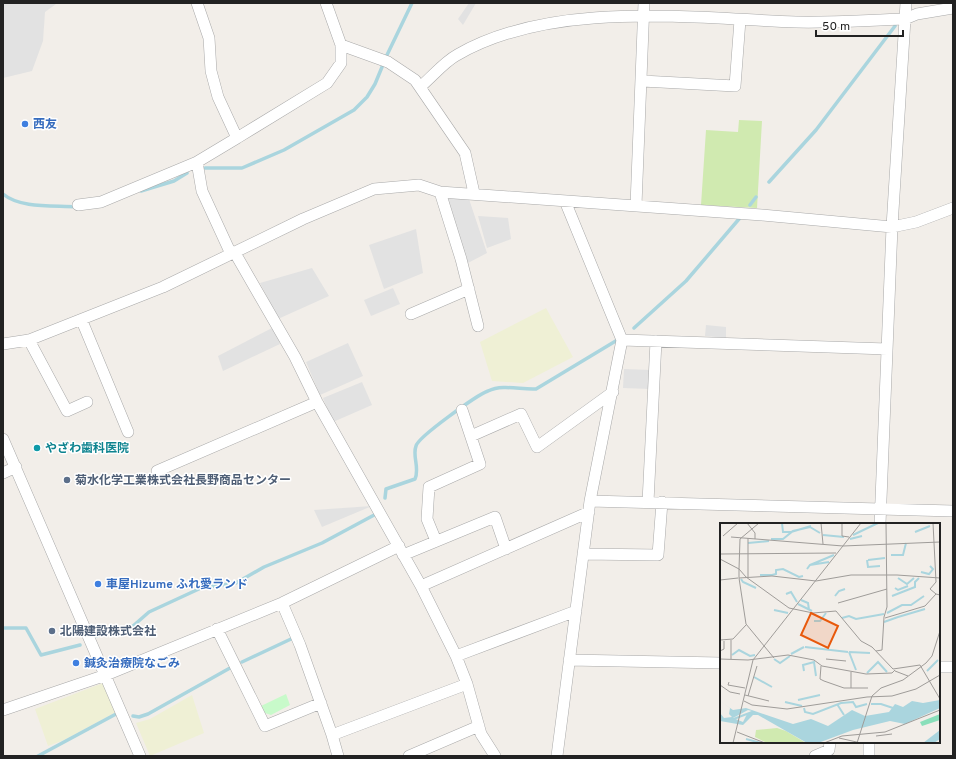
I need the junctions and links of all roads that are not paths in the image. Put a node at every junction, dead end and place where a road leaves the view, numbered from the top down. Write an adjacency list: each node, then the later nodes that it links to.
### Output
1 (197, 3): 12 (street)
2 (326, 3): 9 (street)
3 (644, 3): 6 (street)
4 (906, 3): 7 (street)
5 (953, 8): 7 (street)
6 (644, 17): 8 (street); 10 (street); 11 (street)
7 (905, 19): 8 (street); 20 (street)
8 (740, 20): 10 (street)
9 (341, 45): 11 (street); 12 (street)
10 (642, 81): 18 (street)
11 (420, 87): 15 (street)
12 (237, 138): 13 (street)
13 (197, 162): 17 (street); 21 (street)
14 (440, 192): 15 (street); 21 (street); 22 (street)
15 (474, 193): 16 (street)
16 (565, 201): 18 (street); 27 (street)
17 (78, 204)
18 (636, 206): 20 (street)
19 (953, 208): 20 (street)
20 (892, 227): 30 (street)
21 (233, 254): 24 (street); 33 (street)
22 (469, 289): 23 (street); 25 (street)
23 (411, 314)
24 (82, 320): 26 (street); 35 (street)
25 (478, 326)
26 (30, 340): 29 (street); 32 (street)
27 (622, 340): 28 (street); 31 (street)
28 (656, 341): 30 (street); 42 (street)
29 (3, 344)
30 (887, 349): 44 (street)
31 (612, 392): 36 (street); 41 (street)
32 (87, 402)
33 (316, 402): 39 (street); 50 (street)
34 (462, 410): 36 (street)
35 (128, 432)
36 (471, 436): 48 (street)
37 (3, 439): 38 (street)
38 (16, 467): 40 (street); 61 (street)
39 (157, 471)
40 (3, 473)
41 (590, 500): 42 (street); 46 (street)
42 (648, 502): 43 (street)
43 (662, 502): 44 (street); 51 (street)
44 (880, 508): 45 (street); 47 (street)
45 (953, 511)
46 (589, 512): 49 (street); 51 (street)
47 (880, 523)
48 (436, 541): 49 (street); 50 (street)
49 (506, 549): 52 (street)
50 (401, 550): 52 (street); 53 (street)
51 (583, 554): 54 (street)
52 (421, 586): 56 (street)
53 (282, 604): 55 (street); 63 (street)
54 (576, 611): 56 (street); 57 (street)
55 (217, 629): 61 (street); 63 (street)
56 (456, 656): 62 (street)
57 (569, 660): 58 (street); 73 (street)
58 (720, 663)
59 (940, 667): 60 (street)
60 (953, 667)
61 (106, 675): 64 (street); 69 (street)
62 (467, 684): 65 (street); 66 (street)
63 (321, 703): 66 (street)
64 (3, 710)
65 (479, 726): 71 (street); 72 (street)
66 (332, 735): 70 (street)
67 (830, 743): 74 (street)
68 (869, 743): 75 (street)
69 (140, 756)
70 (338, 756)
71 (409, 756)
72 (495, 756)
73 (557, 756)
74 (815, 756)
75 (869, 756)

